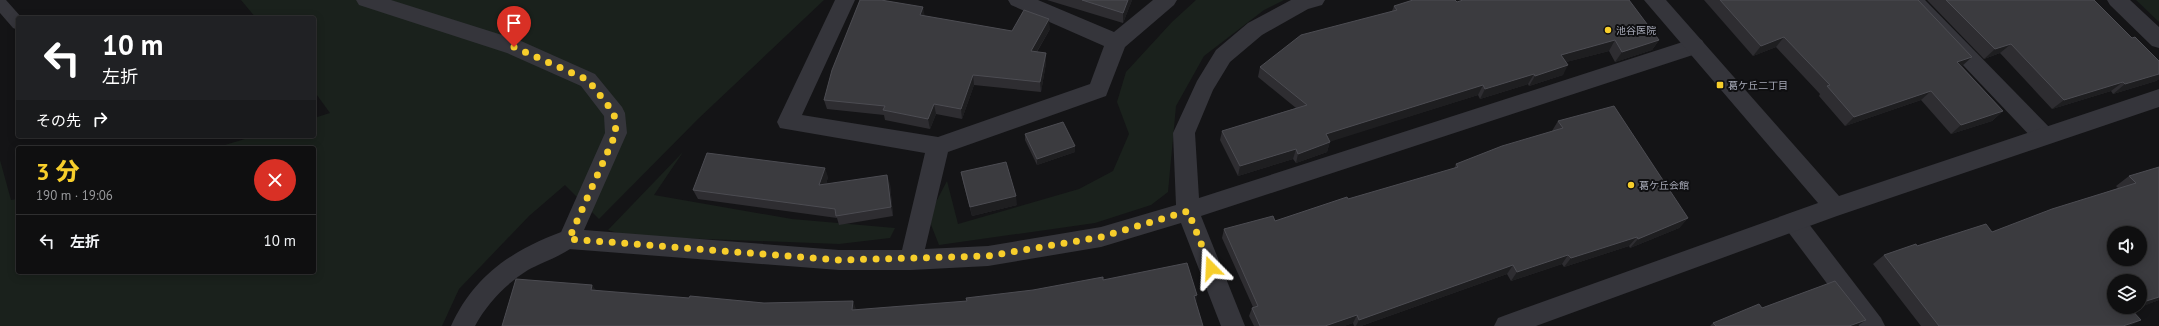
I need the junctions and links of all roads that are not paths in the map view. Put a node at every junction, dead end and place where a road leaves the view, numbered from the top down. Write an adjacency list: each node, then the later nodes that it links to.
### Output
1 (366, 0): 20 (street)
2 (846, 0): 16 (street)
3 (1018, 0): 12 (street)
4 (1167, 0): 12 (street)
5 (1315, 0): 18 (street)
6 (1654, 0): 13 (street)
7 (1913, 0): 15 (street)
8 (2117, 0): 11 (street)
9 (0, 3): 10 (lane)
10 (16, 22)
11 (2159, 40)
12 (1116, 42): 16 (street)
13 (1695, 46): 17 (street); 18 (street)
14 (2159, 98): 15 (street)
15 (2044, 136): 17 (street)
16 (938, 146): 21 (street)
17 (1835, 207): 19 (street)
18 (1188, 211): 21 (street); 23 (street)
19 (1794, 222): 24 (street); 25 (street)
20 (569, 239): 21 (street); 22 (street)
21 (911, 260)
22 (463, 326)
23 (1233, 326)
24 (1506, 326)
25 (1873, 326)

